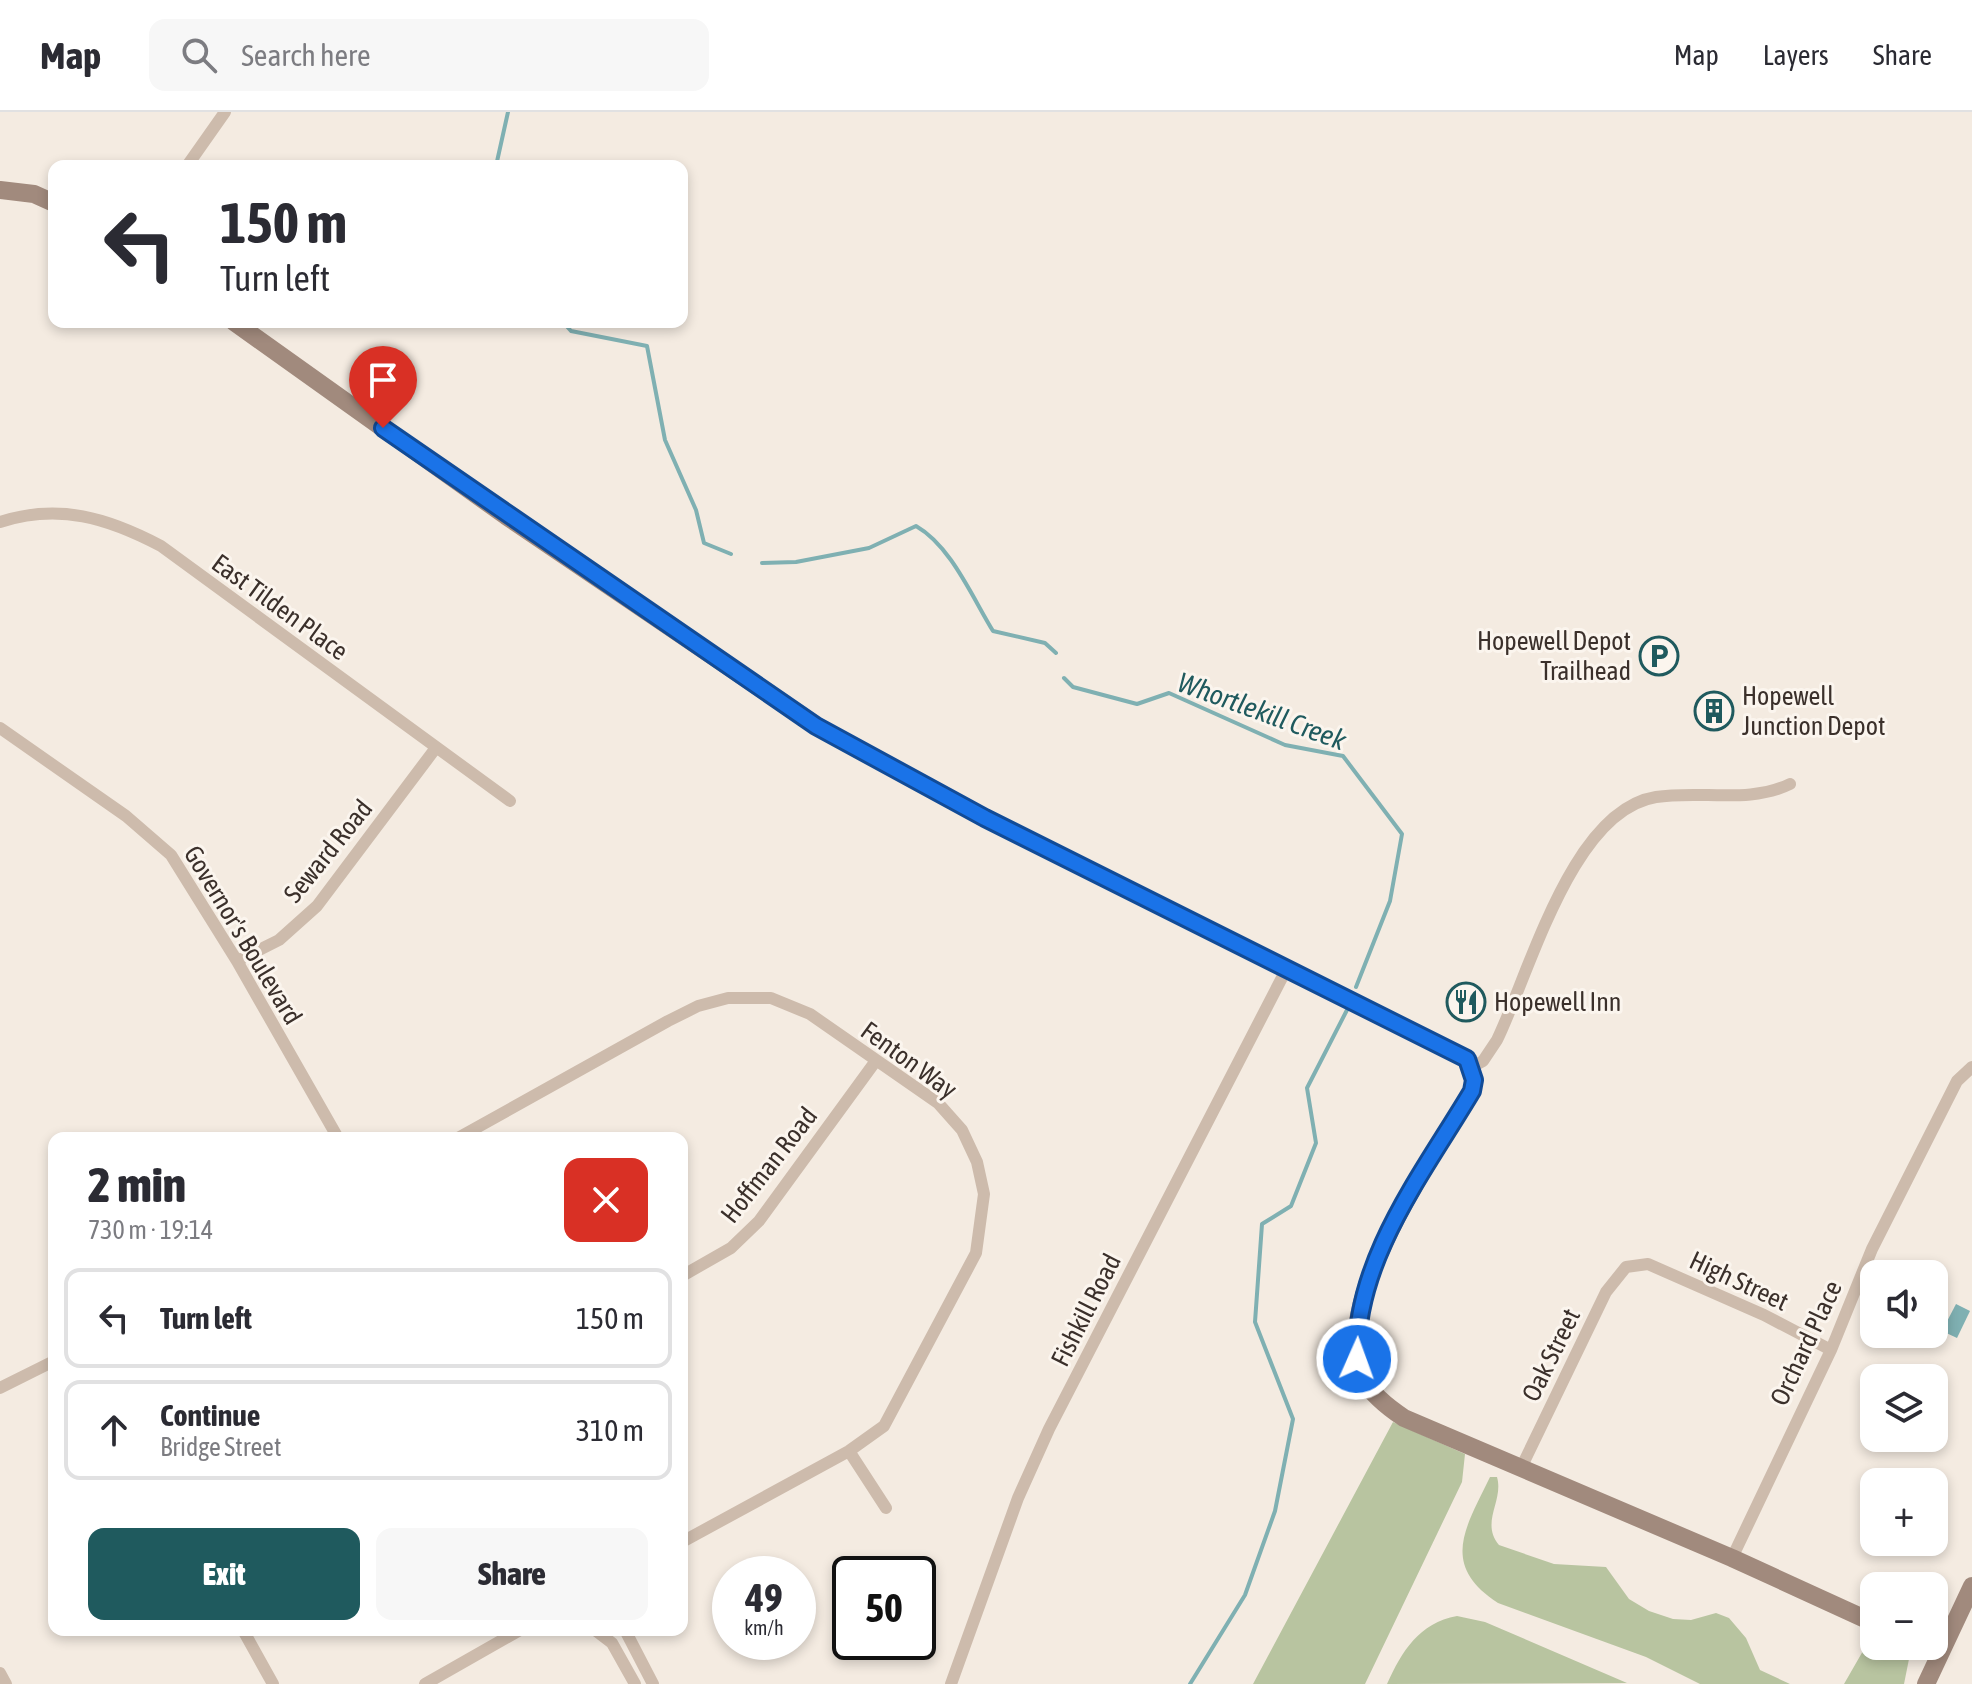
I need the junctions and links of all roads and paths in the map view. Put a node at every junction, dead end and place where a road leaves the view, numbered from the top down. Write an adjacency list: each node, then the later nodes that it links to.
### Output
1 (225, 112): 2 (street)
2 (191, 160)
3 (0, 190): 4 (main road)
4 (48, 200)
5 (242, 328): 12 (main road)
6 (0, 522): 8 (street, East Tilden Place)
7 (0, 728): 11 (street, Governor's Boulevard)
8 (435, 749): 10 (street, East Tilden Place); 11 (street, Seward Road)
9 (1790, 784): 15 (street)
10 (510, 801)
11 (237, 961): 16 (street, Governor's Boulevard)
12 (1287, 968): 15 (main road); 42 (street, Fishkill Road)
13 (875, 1062): 17 (street, Fenton Way); 19 (street, Hoffman Road); 23 (street, Fenton Way)
14 (1972, 1067): 20 (street, Orchard Place)
15 (1470, 1068): 24 (main road)
16 (335, 1132)
17 (469, 1132)
18 (1626, 1267): 20 (street, High Street); 24 (street, Oak Street)
19 (688, 1273)
20 (1831, 1350): 27 (street, Orchard Place)
21 (48, 1364): 22 (street)
22 (0, 1388)
23 (849, 1451): 25 (street); 26 (street, Fenton Way)
24 (1522, 1466): 27 (main road)
25 (886, 1508)
26 (688, 1539)
27 (1732, 1558): 29 (main road)
28 (1972, 1586): 30 (main road)
29 (1860, 1617)
30 (1948, 1635)
31 (246, 1636): 38 (street)
32 (511, 1636): 39 (street)
33 (603, 1636): 40 (street)
34 (628, 1636): 41 (street)
35 (1936, 1660): 43 (main road)
36 (0, 1673): 37 (street)
37 (6, 1684)
38 (273, 1684)
39 (425, 1684)
40 (635, 1684)
41 (653, 1684)
42 (951, 1684)
43 (1926, 1684)

